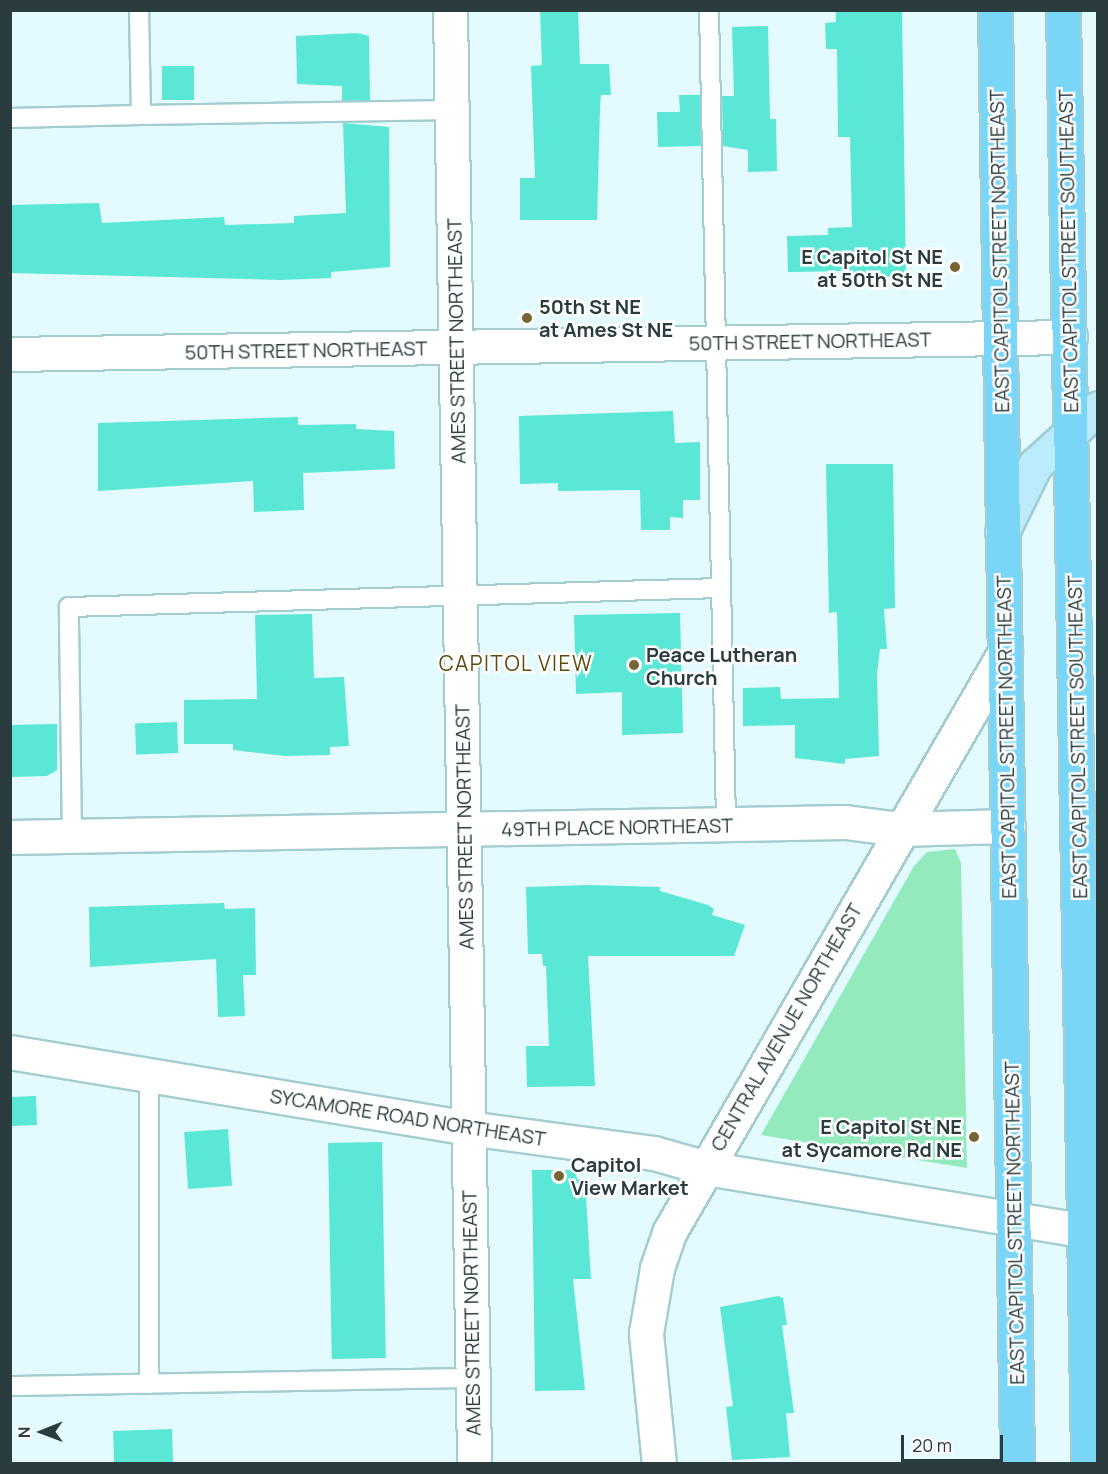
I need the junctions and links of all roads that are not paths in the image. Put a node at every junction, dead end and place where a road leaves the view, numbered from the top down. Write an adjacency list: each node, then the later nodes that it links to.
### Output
1 (139, 10): 7 (lane)
2 (450, 10): 6 (street, AMES STREET NORTHEAST)
3 (709, 10): 11 (lane)
4 (995, 10): 10 (main road, EAST CAPITOL STREET NORTHEAST)
5 (1063, 10): 9 (main road, EAST CAPITOL STREET SOUTHEAST)
6 (452, 110): 7 (lane); 12 (street, AMES STREET NORTHEAST)
7 (141, 115): 8 (lane)
8 (10, 118)
9 (1084, 335): 10 (street, 50TH STREET NORTHEAST); 15 (main road, EAST CAPITOL STREET SOUTHEAST)
10 (1000, 336): 11 (street, 50TH STREET NORTHEAST); 16 (main road, EAST CAPITOL STREET NORTHEAST)
11 (713, 343): 12 (street, 50TH STREET NORTHEAST); 17 (lane)
12 (456, 348): 13 (street, 50TH STREET NORTHEAST); 18 (street, AMES STREET NORTHEAST)
13 (10, 354)
14 (1098, 408): 15 (main road)
15 (1072, 429): 16 (main road); 27 (main road, EAST CAPITOL STREET SOUTHEAST)
16 (1002, 532): 19 (main road, EAST CAPITOL STREET NORTHEAST)
17 (719, 588): 18 (lane); 20 (lane)
18 (460, 595): 23 (street, AMES STREET NORTHEAST); 24 (lane)
19 (1005, 652): 21 (main road, EAST CAPITOL STREET NORTHEAST); 22 (street, CENTRAL AVENUE NORTHEAST)
20 (726, 824): 22 (street, 49TH PLACE NORTHEAST); 23 (street, 49TH PLACE NORTHEAST)
21 (1008, 826): 22 (street, 49TH PLACE NORTHEAST); 33 (main road, EAST CAPITOL STREET NORTHEAST)
22 (899, 830): 32 (street, CENTRAL AVENUE NORTHEAST)
23 (464, 831): 24 (street, 49TH PLACE NORTHEAST); 31 (street, AMES STREET NORTHEAST)
24 (72, 836): 25 (street, 49TH PLACE NORTHEAST)
25 (10, 837)
26 (1098, 952): 27 (main road)
27 (1082, 1019): 30 (main road, EAST CAPITOL STREET SOUTHEAST)
28 (10, 1052): 29 (street, SYCAMORE ROAD NORTHEAST)
29 (149, 1075): 31 (street, SYCAMORE ROAD NORTHEAST); 36 (lane)
30 (1090, 1089): 34 (main road, EAST CAPITOL STREET SOUTHEAST)
31 (468, 1128): 32 (street, SYCAMORE ROAD NORTHEAST); 35 (street, AMES STREET NORTHEAST)
32 (706, 1168): 33 (street, SYCAMORE ROAD NORTHEAST); 39 (street, CENTRAL AVENUE NORTHEAST)
33 (1013, 1220): 34 (street, SYCAMORE ROAD NORTHEAST); 40 (main road, EAST CAPITOL STREET NORTHEAST)
34 (1091, 1232): 41 (main road, EAST CAPITOL STREET SOUTHEAST)
35 (472, 1378): 36 (lane); 38 (street, AMES STREET NORTHEAST)
36 (149, 1384): 37 (lane)
37 (10, 1386)
38 (474, 1464)
39 (659, 1464)
40 (1017, 1464)
41 (1088, 1464)

